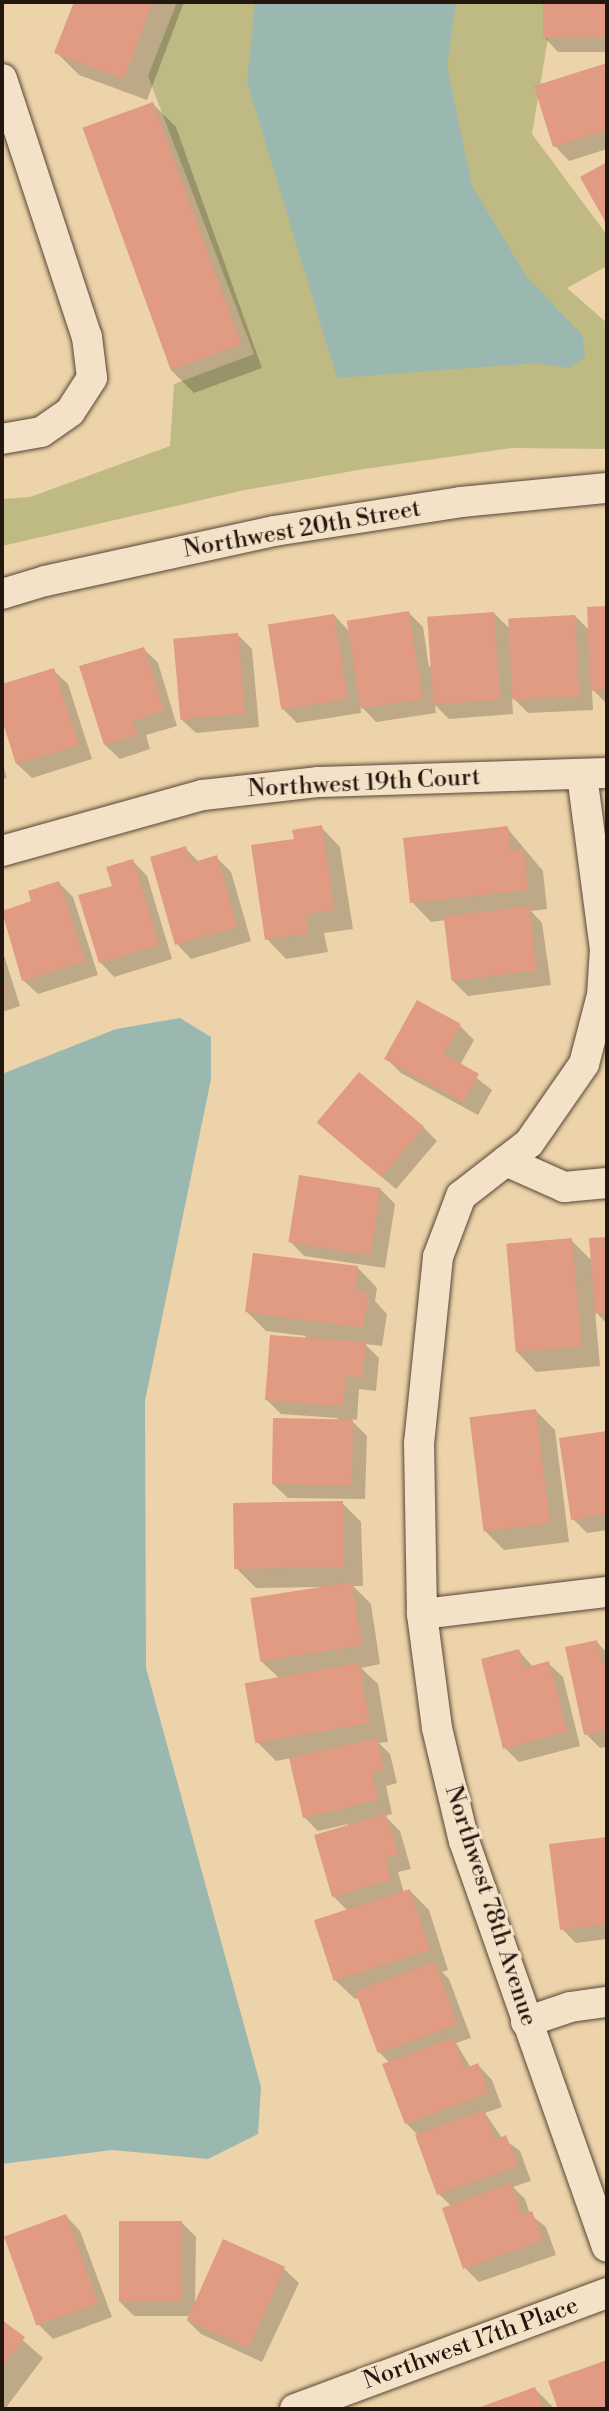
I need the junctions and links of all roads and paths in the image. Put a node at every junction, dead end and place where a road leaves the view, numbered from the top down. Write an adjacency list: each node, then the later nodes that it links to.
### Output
1 (2, 79): 2 (street)
2 (2, 439)
3 (607, 488): 4 (street, Northwest 20th Street)
4 (2, 594)
5 (595, 774): 6 (street, Northwest 19th Court); 7 (street, Northwest 78th Avenue)
6 (2, 851)
7 (506, 1161): 8 (street); 10 (street, Northwest 78th Avenue)
8 (607, 1183)
9 (607, 1592): 10 (street)
10 (422, 1614): 12 (street, Northwest 78th Avenue)
11 (607, 2002): 12 (street)
12 (526, 2022): 13 (street, Northwest 78th Avenue)
13 (607, 2246)
14 (607, 2293): 15 (street, Northwest 17th Place)
15 (295, 2409)

